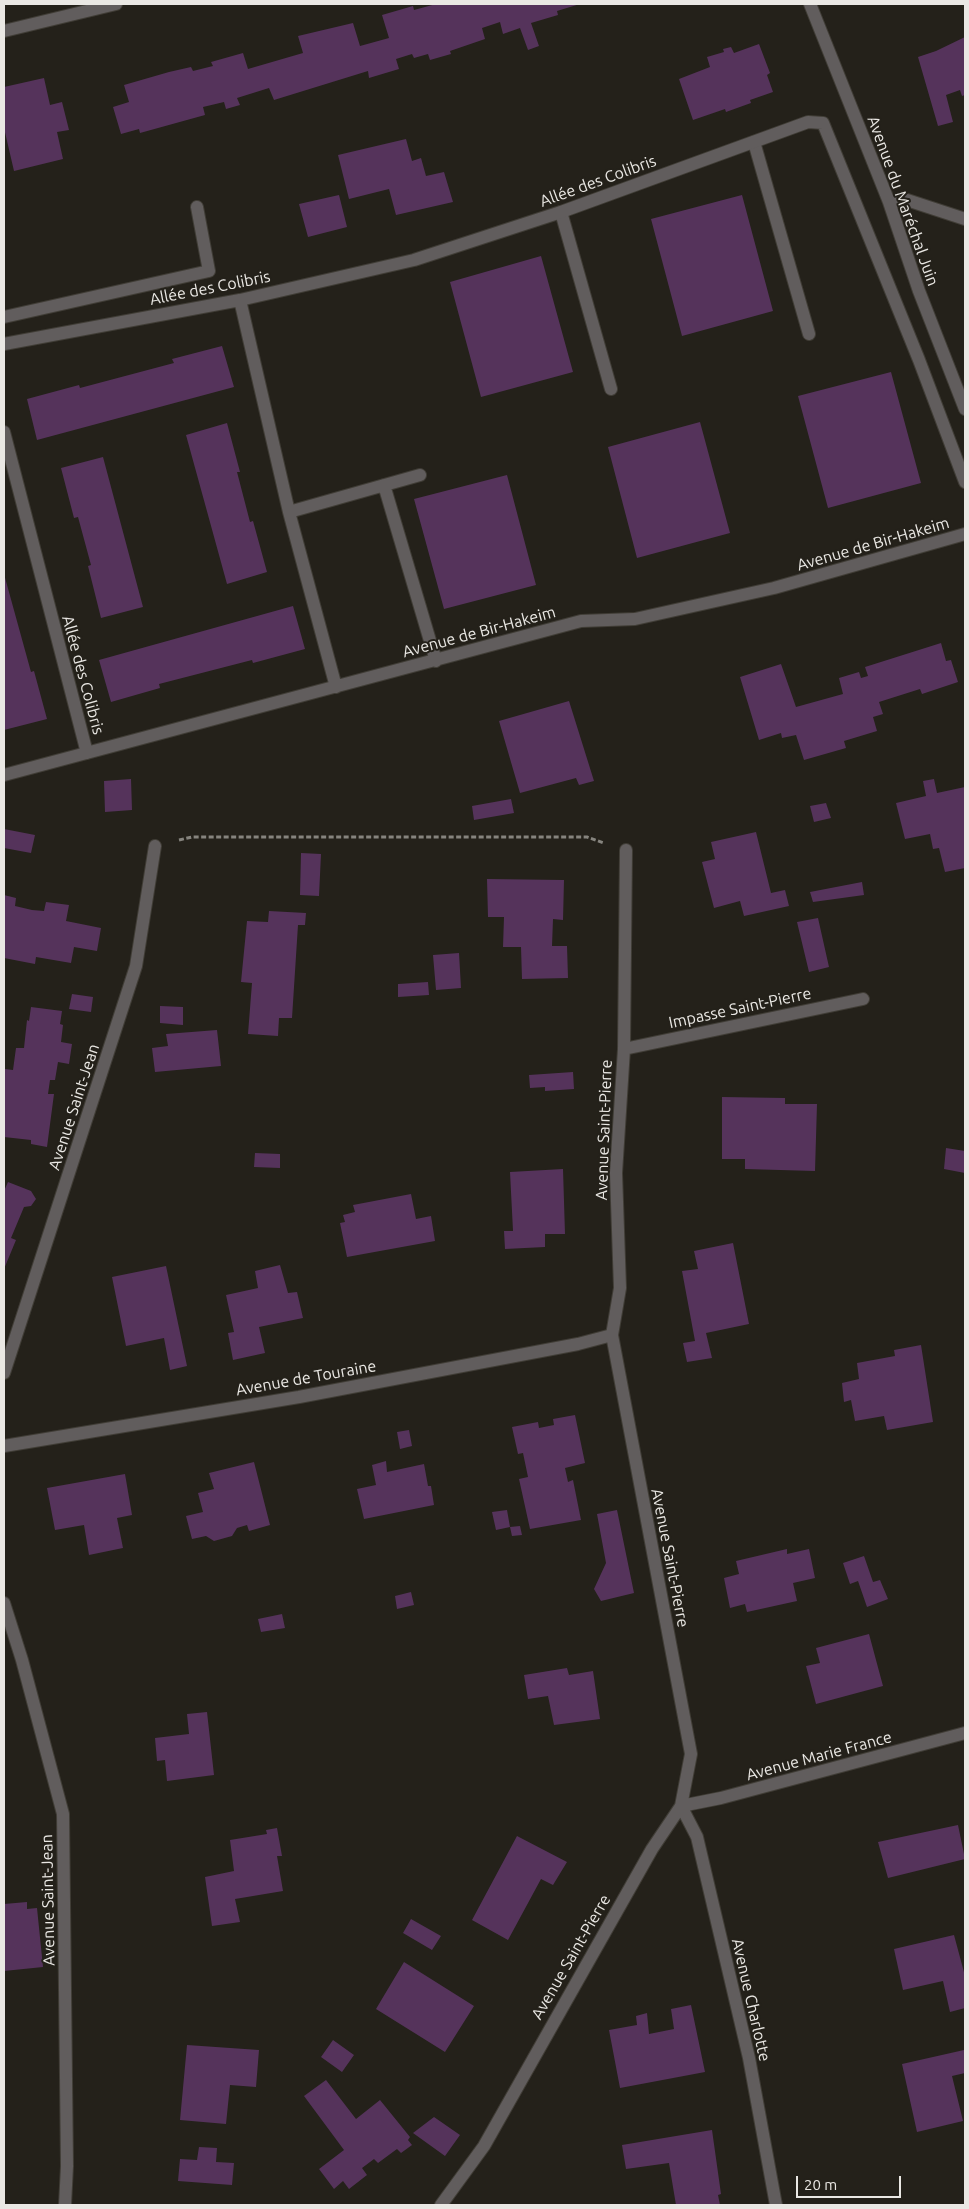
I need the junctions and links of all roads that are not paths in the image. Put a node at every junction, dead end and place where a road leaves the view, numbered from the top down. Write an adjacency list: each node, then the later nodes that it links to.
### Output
1 (116, 4): 3 (street)
2 (810, 4): 5 (street, Avenue du Maréchal Juin)
3 (4, 31)
4 (754, 142): 7 (street, Allée des Colibris); 11 (street); 17 (street, Allée des Colibris)
5 (889, 202): 8 (street); 14 (street, Avenue du Maréchal Juin)
6 (197, 207): 10 (street)
7 (561, 212): 9 (street, Allée des Colibris); 13 (street)
8 (965, 219)
9 (240, 300): 12 (street, Allée des Colibris); 19 (street)
10 (4, 317)
11 (809, 334)
12 (4, 344)
13 (611, 389)
14 (965, 410)
15 (4, 432): 23 (street, Allée des Colibris)
16 (420, 475): 18 (street)
17 (965, 482)
18 (384, 485): 19 (street); 21 (street)
19 (289, 512): 22 (street)
20 (965, 534): 21 (street, Avenue de Bir-Hakeim)
21 (436, 661): 22 (street, Avenue de Bir-Hakeim)
22 (336, 687): 23 (street, Avenue de Bir-Hakeim)
23 (86, 753): 24 (street, Avenue de Bir-Hakeim)
24 (4, 775)
25 (155, 846): 30 (street, Avenue Saint-Jean)
26 (626, 850): 28 (street, Avenue Saint-Pierre)
27 (864, 999): 28 (street, Impasse Saint-Pierre)
28 (624, 1049): 29 (street, Avenue Saint-Pierre)
29 (612, 1335): 31 (street, Avenue de Touraine); 34 (street, Avenue Saint-Pierre)
30 (4, 1373)
31 (4, 1446)
32 (4, 1603): 35 (street, Avenue Saint-Jean)
33 (965, 1733): 34 (street, Avenue Marie France)
34 (681, 1806): 36 (street, Avenue Saint-Pierre); 37 (street, Avenue Charlotte)
35 (65, 2205)
36 (442, 2205)
37 (776, 2205)

